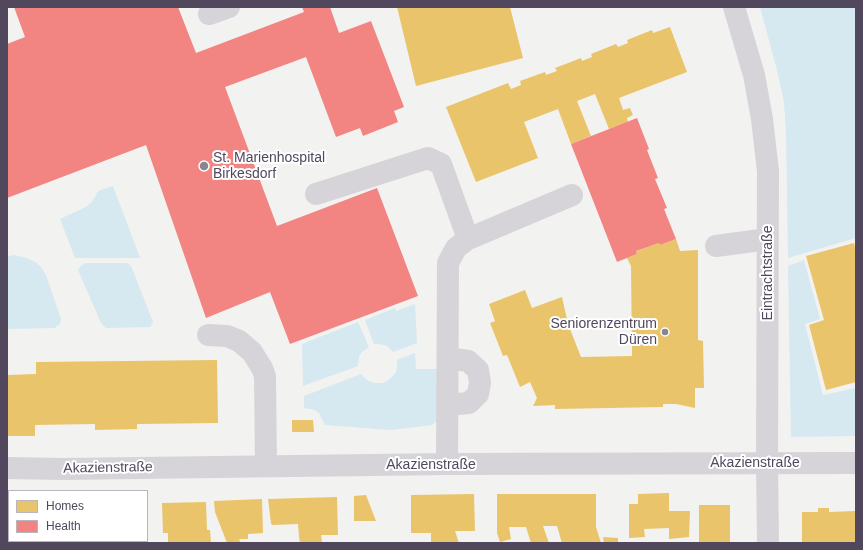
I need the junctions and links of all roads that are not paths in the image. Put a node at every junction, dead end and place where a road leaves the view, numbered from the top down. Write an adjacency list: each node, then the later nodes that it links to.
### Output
1 (734, 7): 5 (street, Eintrachtstraße)
2 (316, 194): 4 (street)
3 (572, 195): 4 (street)
4 (468, 239): 8 (street)
5 (768, 239): 6 (street); 10 (street, Eintrachtstraße)
6 (716, 246)
7 (208, 335): 13 (street)
8 (448, 358): 9 (street); 9 (street)
9 (448, 405): 12 (street)
10 (767, 463): 11 (street, Akazienstraße); 12 (street, Akazienstraße); 15 (street, Eintrachtstraße)
11 (856, 463)
12 (447, 464): 13 (street, Akazienstraße)
13 (266, 466): 14 (street, Akazienstraße)
14 (7, 468)
15 (768, 543)

